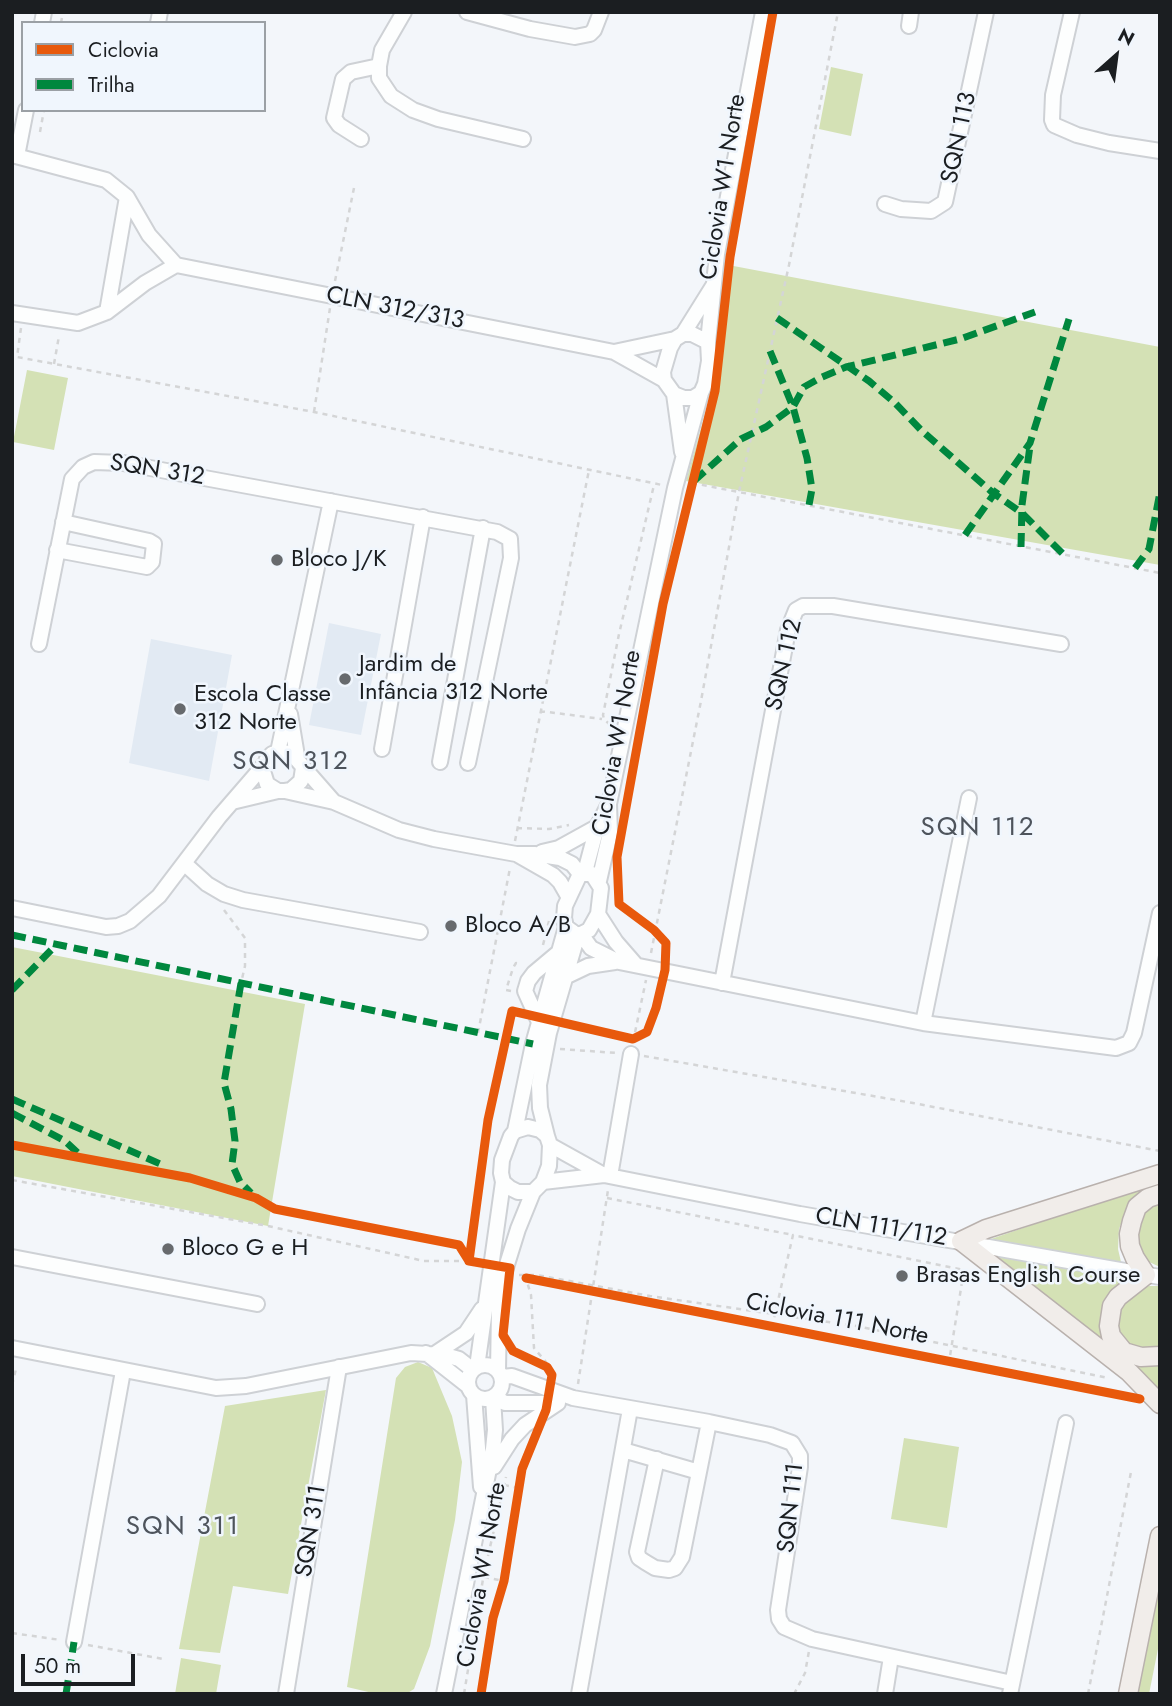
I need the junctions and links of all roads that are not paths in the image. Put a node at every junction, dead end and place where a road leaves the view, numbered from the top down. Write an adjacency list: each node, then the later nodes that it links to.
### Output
1 (404, 12): 7 (street)
2 (467, 12): 3 (street)
3 (601, 12)
4 (763, 12): 16 (street)
5 (986, 12): 14 (street, SQN 113)
6 (1072, 12): 11 (street)
7 (379, 66): 9 (street); 10 (street)
8 (26, 112): 12 (street)
9 (361, 139)
10 (523, 139)
11 (1160, 151)
12 (15, 155): 13 (street)
13 (127, 197): 15 (street); 17 (street)
14 (886, 204)
15 (176, 265): 17 (street); 21 (street, CLN 312/313)
16 (715, 282): 19 (street); 20 (street)
17 (107, 312): 18 (street)
18 (18, 314)
19 (679, 336): 20 (street); 21 (street, CLN 312/313); 22 (street)
20 (708, 342): 23 (street)
21 (614, 352): 22 (street, CLN 312/313)
22 (664, 380): 24 (street)
23 (701, 393): 24 (street); 25 (street)
24 (674, 394): 25 (street)
25 (682, 457): 44 (street)
26 (331, 501): 27 (street, SQN 312); 28 (street, SQN 312); 33 (street)
27 (423, 517): 29 (street, SQN 312); 34 (street)
28 (63, 522): 30 (street, SQN 312); 30 (street)
29 (483, 528): 37 (street); 38 (street, SQN 312)
30 (57, 550): 31 (street, SQN 312)
31 (39, 644)
32 (1061, 644): 61 (street, SQN 112)
33 (289, 705): 35 (street); 36 (street)
34 (382, 749)
35 (278, 752): 36 (street); 39 (street)
36 (300, 762): 40 (street); 43 (street)
37 (440, 762)
38 (468, 763)
39 (264, 765): 40 (street); 42 (street)
40 (282, 791): 42 (street); 43 (street)
41 (969, 798): 63 (street)
42 (232, 802): 48 (street)
43 (334, 802): 46 (street)
44 (609, 804): 45 (street); 50 (street)
45 (597, 827): 47 (street); 49 (street)
46 (515, 854): 47 (street); 51 (street)
47 (534, 854): 49 (street)
48 (185, 864): 52 (street); 55 (street)
49 (582, 873): 50 (street); 51 (street)
50 (598, 881): 54 (street)
51 (568, 896): 56 (street)
52 (12, 908)
53 (1160, 913): 63 (street)
54 (598, 914): 56 (street); 59 (street)
55 (420, 932)
56 (575, 932): 57 (street); 58 (street); 60 (street)
57 (559, 952): 62 (street); 62 (street)
58 (619, 962): 59 (street); 60 (street)
59 (643, 966): 61 (street)
60 (567, 976): 66 (street)
61 (722, 983): 63 (street)
62 (539, 1021): 65 (street)
63 (923, 1023)
64 (632, 1047): 68 (street)
65 (514, 1131): 66 (street); 69 (street)
66 (548, 1140): 68 (street, CLN 111/112); 70 (street)
67 (1160, 1174): 72 (main road)
68 (607, 1180): 70 (street, CLN 111/112); 72 (street, CLN 111/112)
69 (503, 1182): 70 (street); 74 (street)
70 (538, 1187): 74 (street)
71 (1160, 1194): 75 (main road)
72 (961, 1241): 75 (street, CLN 111/112); 88 (main road)
73 (12, 1257): 76 (street)
74 (513, 1273): 77 (street); 84 (street)
75 (1153, 1276): 80 (main road)
76 (257, 1304)
77 (485, 1304): 79 (street); 82 (street)
78 (12, 1349): 83 (street)
79 (431, 1353): 81 (street); 82 (street); 85 (street)
80 (1160, 1356)
81 (339, 1367): 83 (street); 102 (street, SQN 311)
82 (475, 1369): 84 (street); 85 (street)
83 (123, 1371): 98 (street)
84 (500, 1374): 86 (street); 87 (street, SQN 111)
85 (471, 1391): 86 (street); 96 (street)
86 (494, 1397): 87 (street, SQN 111); 95 (street)
87 (554, 1397): 89 (street, SQN 111); 95 (street)
88 (1160, 1404)
89 (630, 1409): 90 (street, SQN 111); 92 (street)
90 (709, 1422): 94 (street); 99 (street, SQN 111)
91 (1066, 1423): 100 (street, SQN 111)
92 (623, 1450): 93 (street); 103 (street)
93 (657, 1460): 94 (street); 94 (street)
94 (699, 1472)
95 (488, 1477): 96 (street)
96 (482, 1499): 101 (street)
97 (1160, 1536): 105 (main road)
98 (74, 1642)
99 (891, 1657): 100 (street, SQN 111); 104 (street)
100 (1011, 1689)
101 (443, 1692)
102 (286, 1694)
103 (579, 1694)
104 (885, 1694)
105 (1128, 1694)

